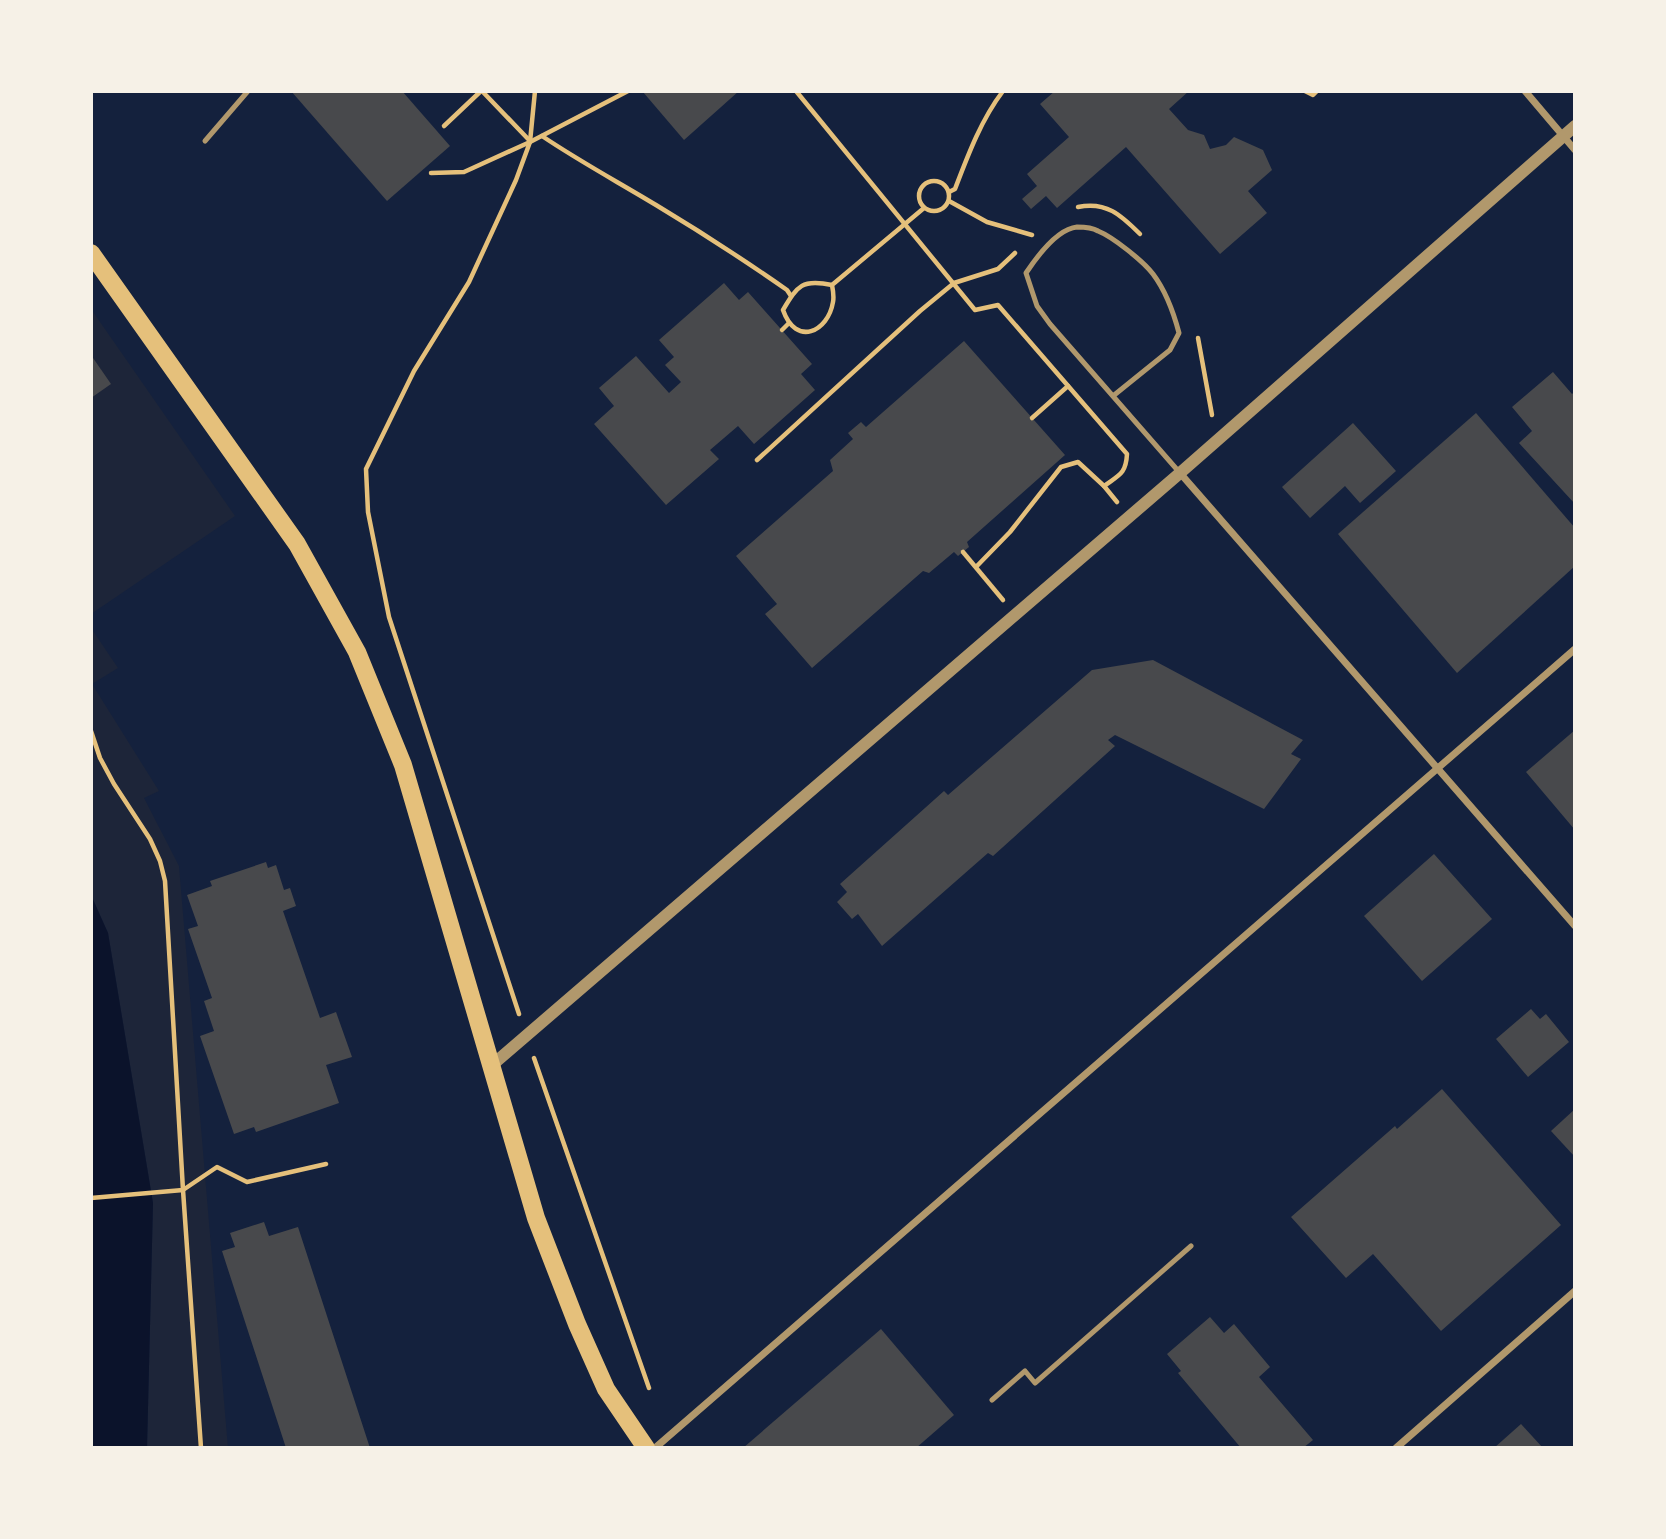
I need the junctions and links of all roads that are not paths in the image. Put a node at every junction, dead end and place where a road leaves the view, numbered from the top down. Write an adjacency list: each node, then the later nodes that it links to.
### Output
1 (248, 91): 5 (lane)
2 (1525, 91): 4 (street)
3 (1575, 126): 4 (street)
4 (1563, 136): 6 (street); 9 (street)
5 (205, 141)
6 (1575, 150)
7 (91, 253): 13 (main road)
8 (1113, 396): 8 (lane); 9 (lane)
9 (1180, 473): 11 (street); 13 (street)
10 (1575, 649): 11 (street)
11 (1437, 769): 12 (street); 18 (street)
12 (1575, 926)
13 (491, 1066): 17 (main road)
14 (1191, 1246): 16 (lane)
15 (1575, 1290): 19 (street)
16 (992, 1400)
17 (646, 1448)
18 (655, 1448)
19 (1396, 1448)

